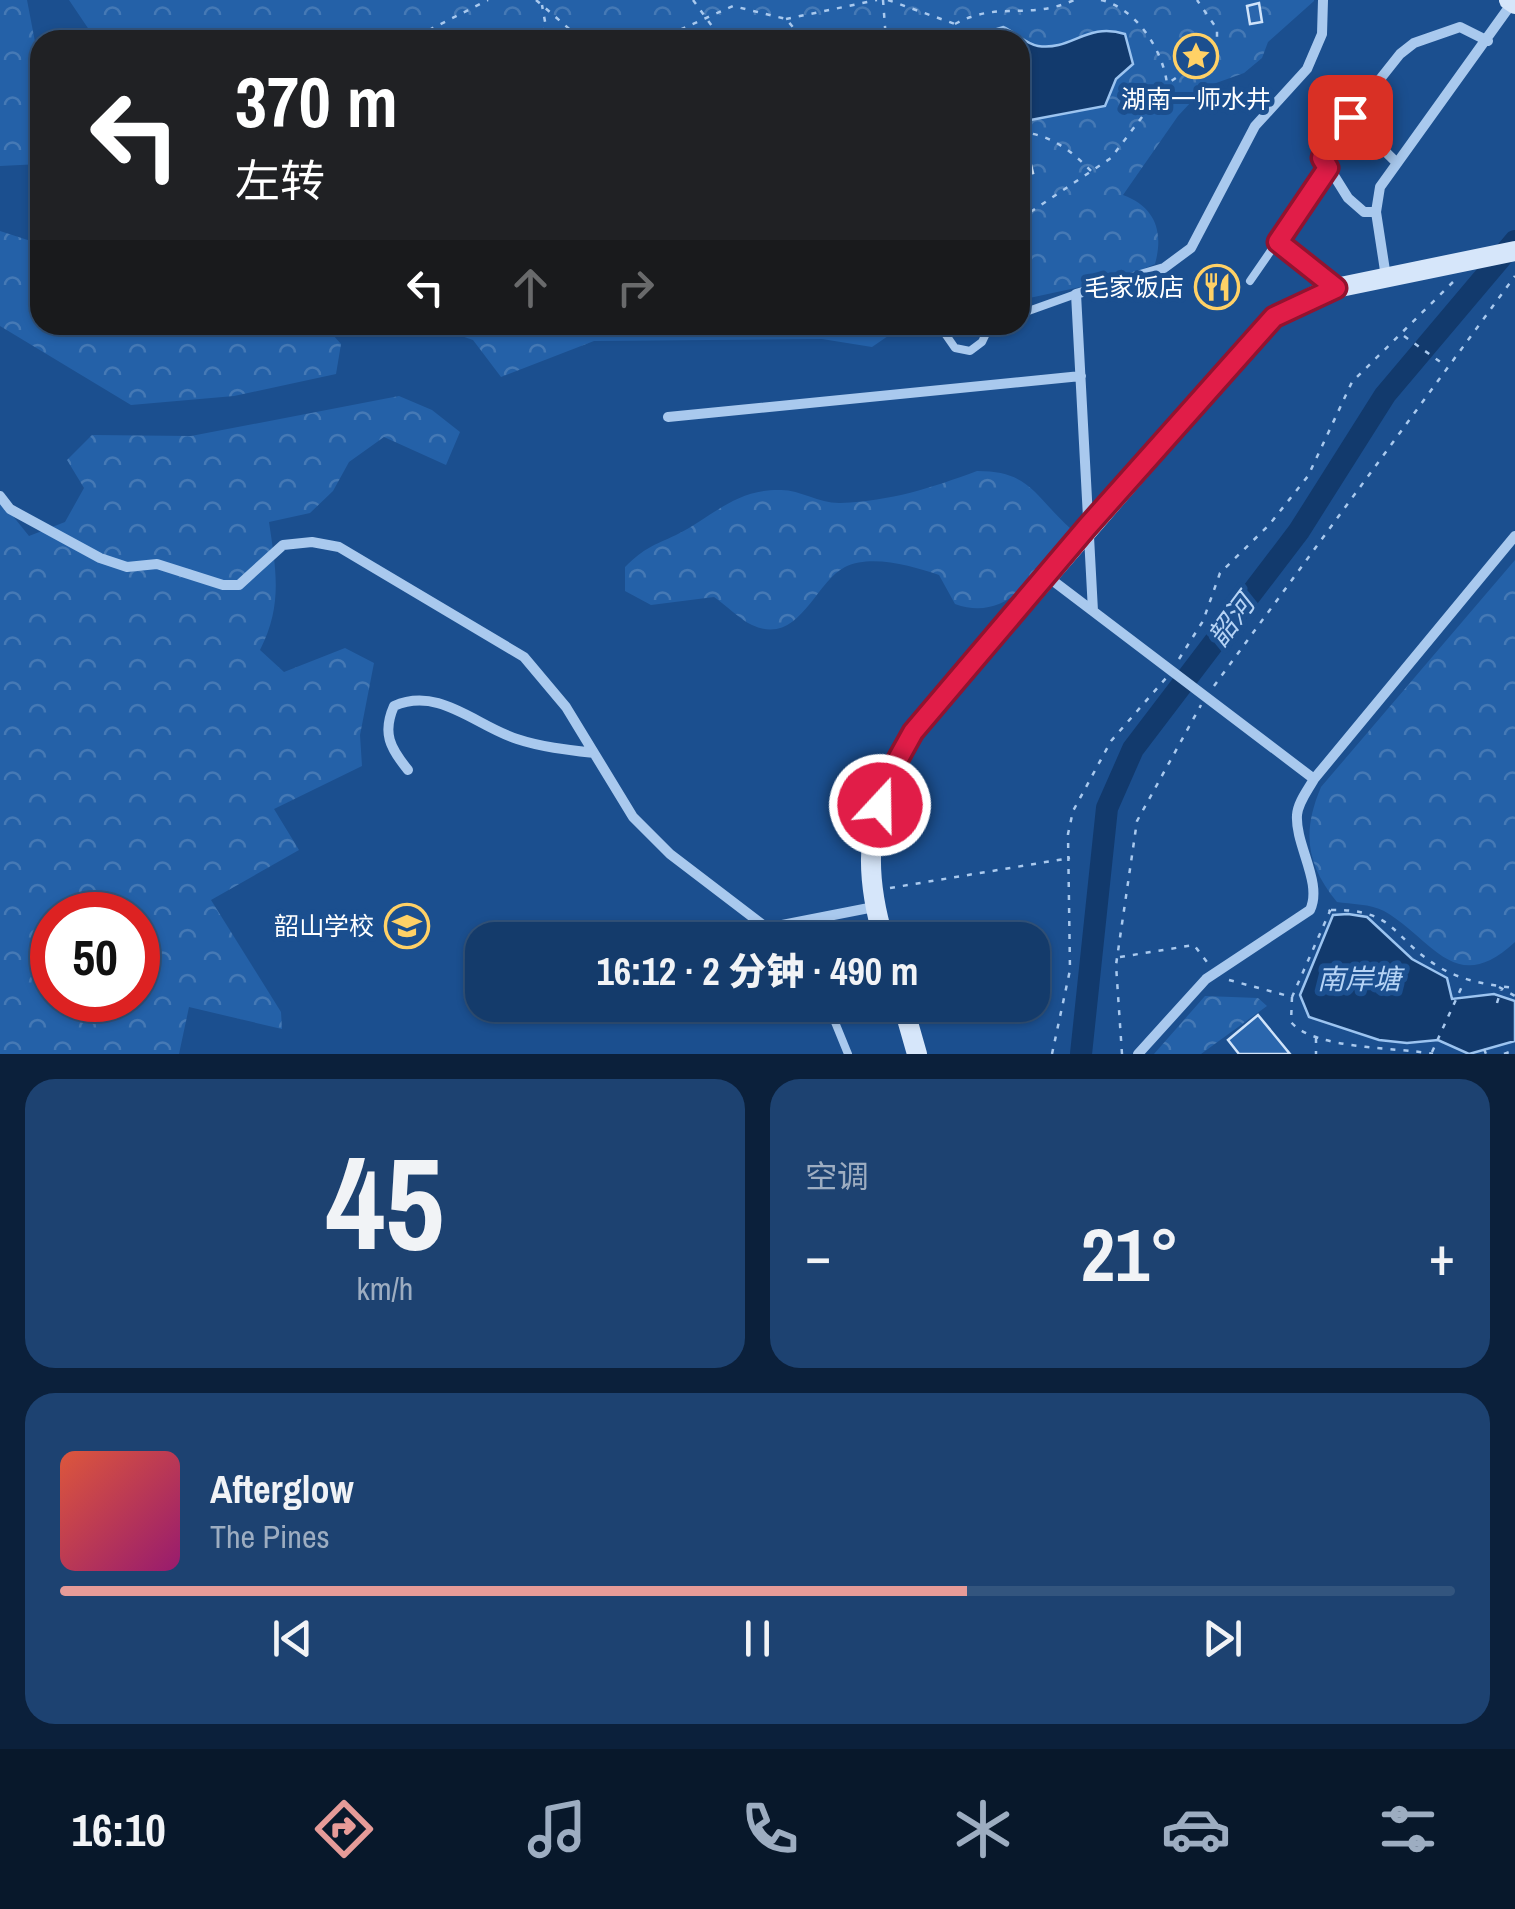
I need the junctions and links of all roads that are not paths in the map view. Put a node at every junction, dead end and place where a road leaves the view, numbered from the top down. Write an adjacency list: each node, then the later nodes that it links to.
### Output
1 (1323, 0): 13 (street)
2 (1512, 2): 3 (street)
3 (1488, 41): 4 (street); 5 (street)
4 (1350, 117): 5 (street); 6 (street)
5 (1397, 162): 7 (street)
6 (1328, 168): 7 (street); 8 (lane)
7 (1376, 212): 10 (street)
8 (1278, 242): 11 (lane); 12 (lane)
9 (1506, 253): 10 (main road)
10 (1386, 278): 12 (main road)
11 (1250, 281)
12 (1336, 288): 20 (main road)
13 (1076, 294): 14 (lane); 17 (street)
14 (1030, 310)
15 (946, 335): 16 (lane)
16 (985, 335)
17 (1080, 376): 18 (street); 20 (street)
18 (668, 417)
19 (0, 496): 24 (street)
20 (1087, 527): 22 (main road); 23 (street)
21 (1515, 536): 26 (street)
22 (1048, 576): 23 (street); 27 (main road)
23 (1093, 612): 26 (street)
24 (594, 754): 25 (street); 28 (street)
25 (408, 770)
26 (1314, 778): 35 (street)
27 (872, 899): 29 (street); 30 (main road)
28 (759, 922)
29 (789, 922)
30 (879, 922)
31 (835, 1022): 33 (lane)
32 (908, 1022): 34 (main road)
33 (848, 1054)
34 (917, 1054)
35 (1138, 1054)

